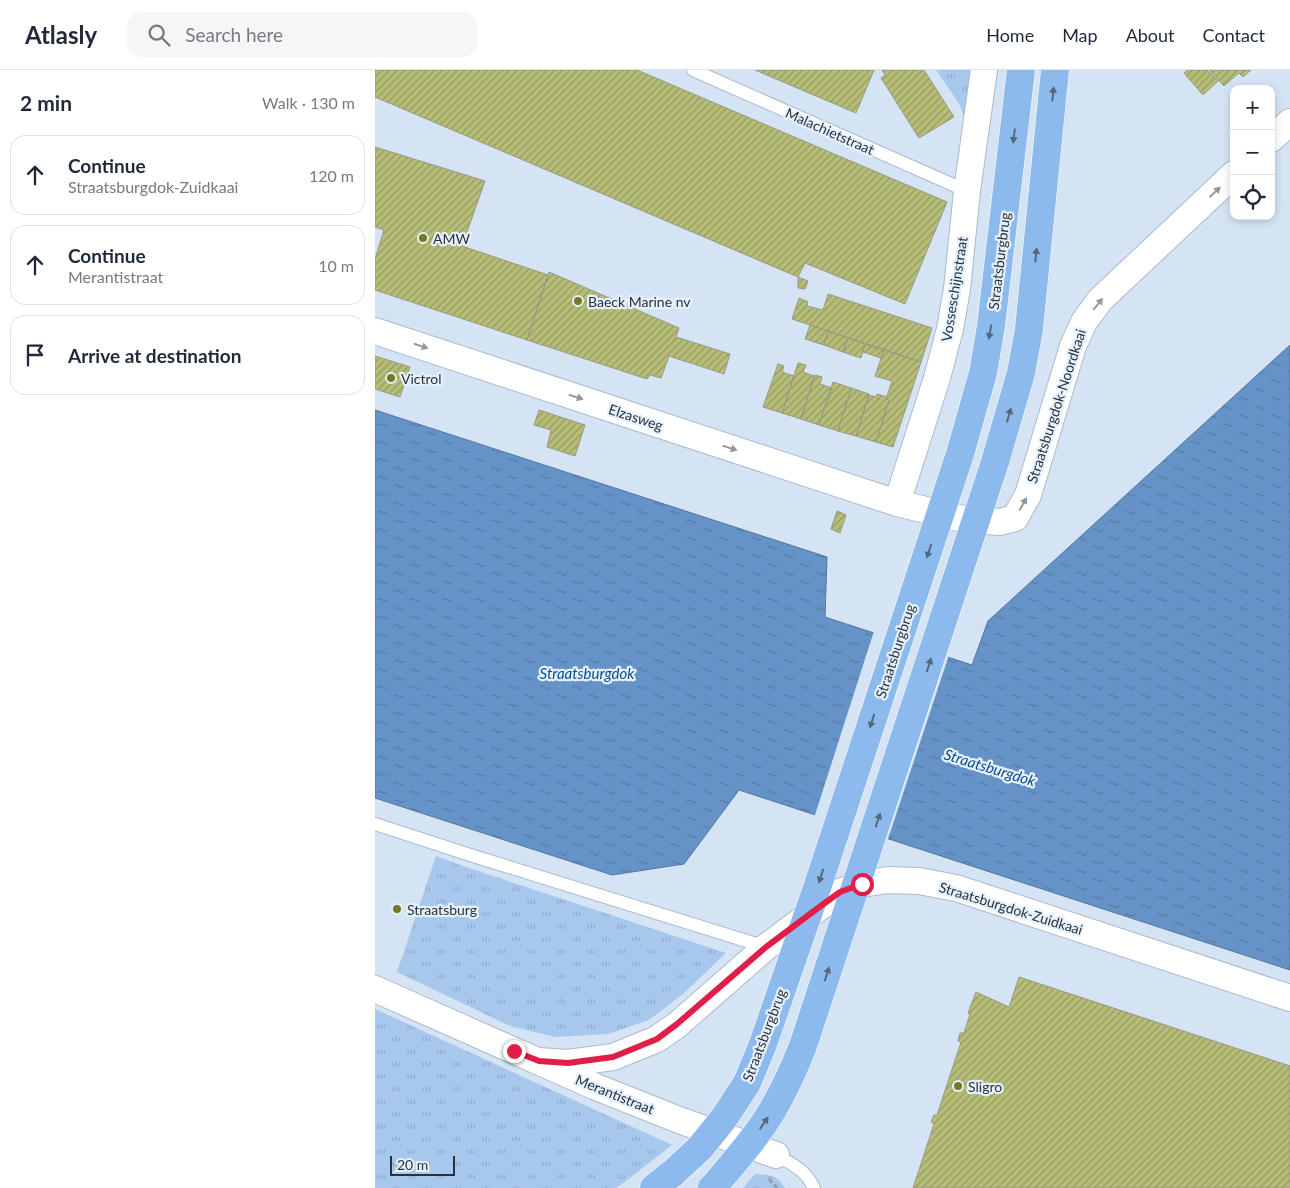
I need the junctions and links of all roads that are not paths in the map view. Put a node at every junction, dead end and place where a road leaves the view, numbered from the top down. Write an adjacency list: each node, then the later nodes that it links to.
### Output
1 (693, 70): 8 (lane, Malachietstraat)
2 (984, 70): 8 (street, Vosseschijnstraat)
3 (1021, 70): 17 (main road, Straatsburgbrug, one-way to 17, bridge)
4 (1055, 70): 18 (main road, one-way to 4, bridge)
5 (1290, 122): 6 (street)
6 (1275, 135)
7 (1233, 175): 10 (street, Straatsburgdok-Noordkaai, one-way to 7)
8 (967, 191): 10 (street, Vosseschijnstraat)
9 (375, 331): 10 (street, Elzasweg, one-way to 10)
10 (897, 503)
11 (375, 824): 12 (lane)
12 (766, 947): 14 (street, Straatsburgdok-Zuidkaai); 15 (street, Straatsburgdok-Zuidkaai)
13 (375, 989): 15 (street, Merantistraat)
14 (1290, 998)
15 (539, 1061): 16 (street, Merantistraat)
16 (776, 1155): 19 (lane)
17 (664, 1180)
18 (712, 1188)
19 (814, 1188)

